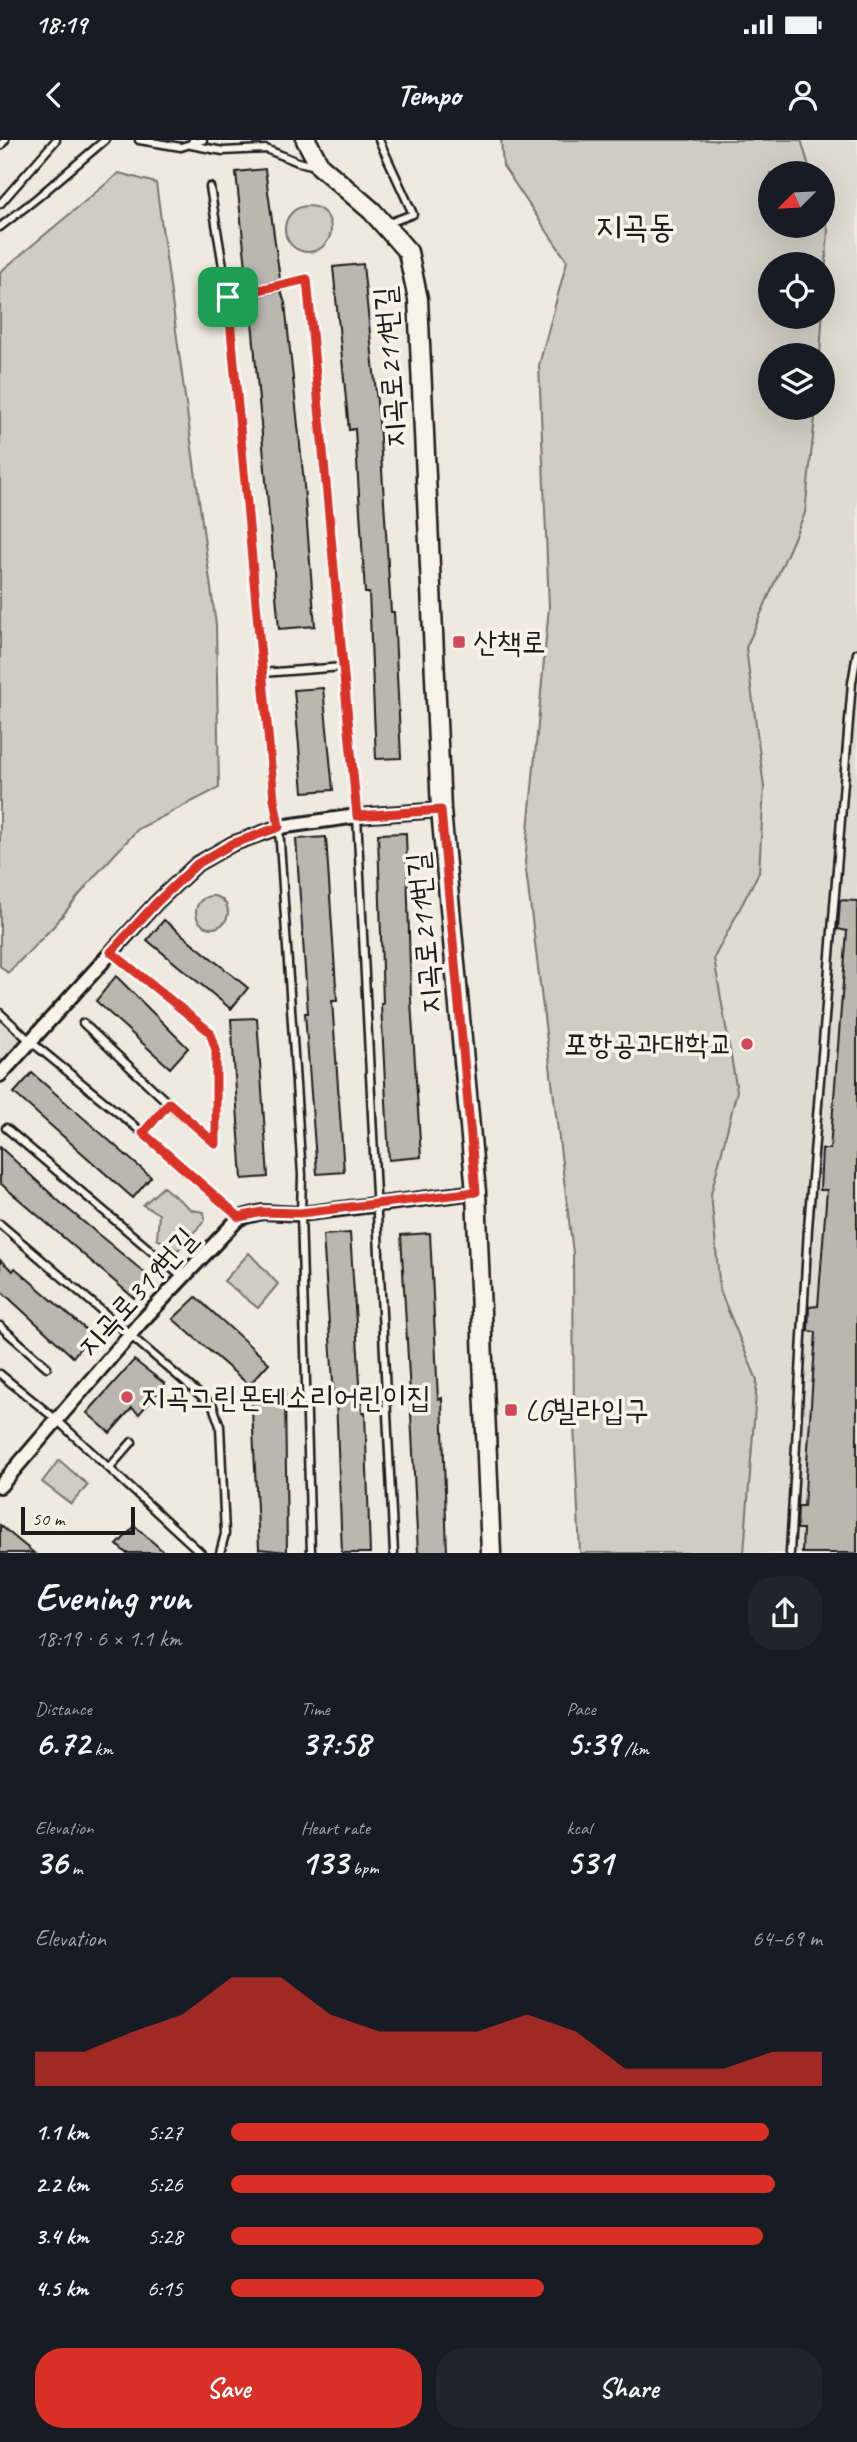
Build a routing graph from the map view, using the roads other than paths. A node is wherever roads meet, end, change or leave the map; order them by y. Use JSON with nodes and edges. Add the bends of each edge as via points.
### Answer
{"nodes":[{"id":1,"x":5,"y":140,"type":"edge"},
{"id":2,"x":56,"y":140,"type":"edge"},
{"id":3,"x":105,"y":140,"type":"edge"},
{"id":4,"x":139,"y":140,"type":"edge"},
{"id":5,"x":203,"y":140,"type":"edge"},
{"id":6,"x":306,"y":140,"type":"edge"},
{"id":7,"x":379,"y":140,"type":"edge"},
{"id":8,"x":192,"y":142,"type":"edge"},
{"id":9,"x":0,"y":146,"type":"edge"},
{"id":10,"x":320,"y":166,"type":"junction"},
{"id":11,"x":210,"y":187,"type":"dead end"},
{"id":12,"x":0,"y":204,"type":"edge"},
{"id":13,"x":384,"y":224,"type":"junction"},
{"id":14,"x":0,"y":227,"type":"edge"},
{"id":15,"x":228,"y":297,"type":"junction"},
{"id":16,"x":857,"y":653,"type":"edge"},
{"id":17,"x":343,"y":667,"type":"junction"},
{"id":18,"x":262,"y":673,"type":"junction"},
{"id":19,"x":441,"y":810,"type":"junction"},
{"id":20,"x":357,"y":816,"type":"junction"},
{"id":21,"x":279,"y":827,"type":"junction"},
{"id":22,"x":111,"y":952,"type":"junction"},
{"id":23,"x":0,"y":1013,"type":"edge"},
{"id":24,"x":83,"y":1023,"type":"dead end"},
{"id":25,"x":30,"y":1041,"type":"junction"},
{"id":26,"x":0,"y":1076,"type":"edge"},
{"id":27,"x":169,"y":1103,"type":"junction"},
{"id":28,"x":6,"y":1128,"type":"dead end"},
{"id":29,"x":143,"y":1133,"type":"junction"},
{"id":30,"x":476,"y":1192,"type":"junction"},
{"id":31,"x":375,"y":1205,"type":"junction"},
{"id":32,"x":300,"y":1213,"type":"junction"},
{"id":33,"x":239,"y":1217,"type":"junction"},
{"id":34,"x":0,"y":1224,"type":"edge"},
{"id":35,"x":183,"y":1278,"type":"junction"},
{"id":36,"x":0,"y":1326,"type":"edge"},
{"id":37,"x":130,"y":1336,"type":"junction"},
{"id":38,"x":47,"y":1367,"type":"dead end"},
{"id":39,"x":0,"y":1374,"type":"edge"},
{"id":40,"x":58,"y":1421,"type":"junction"},
{"id":41,"x":132,"y":1442,"type":"dead end"},
{"id":42,"x":109,"y":1468,"type":"junction"},
{"id":43,"x":1,"y":1482,"type":"edge"},
{"id":44,"x":201,"y":1553,"type":"edge"},
{"id":45,"x":220,"y":1553,"type":"edge"},
{"id":46,"x":311,"y":1553,"type":"edge"},
{"id":47,"x":394,"y":1553,"type":"edge"},
{"id":48,"x":491,"y":1553,"type":"edge"},
{"id":49,"x":790,"y":1553,"type":"edge"}],
"edges":[{"from":1,"to":9,"type":"lane"},
{"from":2,"to":12,"type":"lane"},
{"from":3,"to":14,"type":"lane"},
{"from":4,"to":8,"type":"lane","via":[[181,147]]},
{"from":5,"to":8,"type":"lane"},
{"from":6,"to":10,"type":"main road","name":"지곡로211번길"},
{"from":7,"to":13,"type":"lane","via":[[413,214]]},
{"from":8,"to":10,"type":"lane","via":[[223,151],[266,149]]},
{"from":10,"to":13,"type":"main road","name":"지곡로211번길"},
{"from":11,"to":15,"type":"lane"},
{"from":13,"to":19,"type":"main road","name":"지곡로211번길","via":[[408,252],[418,299]]},
{"from":15,"to":17,"type":"lane","via":[[307,279]]},
{"from":15,"to":18,"type":"lane"},
{"from":16,"to":49,"type":"lane","via":[[808,1228]]},
{"from":17,"to":18,"type":"lane"},
{"from":17,"to":20,"type":"lane"},
{"from":18,"to":21,"type":"lane"},
{"from":19,"to":20,"type":"street"},
{"from":19,"to":30,"type":"main road","name":"지곡로211번길"},
{"from":20,"to":21,"type":"street"},
{"from":20,"to":31,"type":"lane"},
{"from":21,"to":22,"type":"street","via":[[232,844],[197,864]]},
{"from":21,"to":32,"type":"lane","via":[[302,1175]]},
{"from":22,"to":25,"type":"street"},
{"from":22,"to":27,"type":"lane","via":[[210,1032],[216,1050],[216,1144]]},
{"from":23,"to":25,"type":"lane"},
{"from":24,"to":27,"type":"lane"},
{"from":25,"to":26,"type":"street"},
{"from":25,"to":29,"type":"lane"},
{"from":27,"to":29,"type":"lane"},
{"from":28,"to":35,"type":"lane"},
{"from":29,"to":33,"type":"lane"},
{"from":30,"to":31,"type":"street","name":"지곡로319번길"},
{"from":30,"to":48,"type":"main road","name":"지곡로211번길"},
{"from":31,"to":32,"type":"street","name":"지곡로319번길"},
{"from":31,"to":47,"type":"lane"},
{"from":32,"to":33,"type":"street","name":"지곡로319번길"},
{"from":32,"to":46,"type":"lane"},
{"from":33,"to":35,"type":"street","name":"지곡로319번길"},
{"from":34,"to":37,"type":"lane"},
{"from":35,"to":37,"type":"street","name":"지곡로319번길"},
{"from":36,"to":38,"type":"lane"},
{"from":37,"to":40,"type":"street","name":"지곡로319번길"},
{"from":37,"to":45,"type":"lane","via":[[213,1405],[220,1426],[225,1522]]},
{"from":39,"to":40,"type":"lane"},
{"from":40,"to":42,"type":"lane"},
{"from":40,"to":43,"type":"street","name":"지곡로319번길"},
{"from":41,"to":42,"type":"lane"},
{"from":42,"to":44,"type":"lane"}]}
